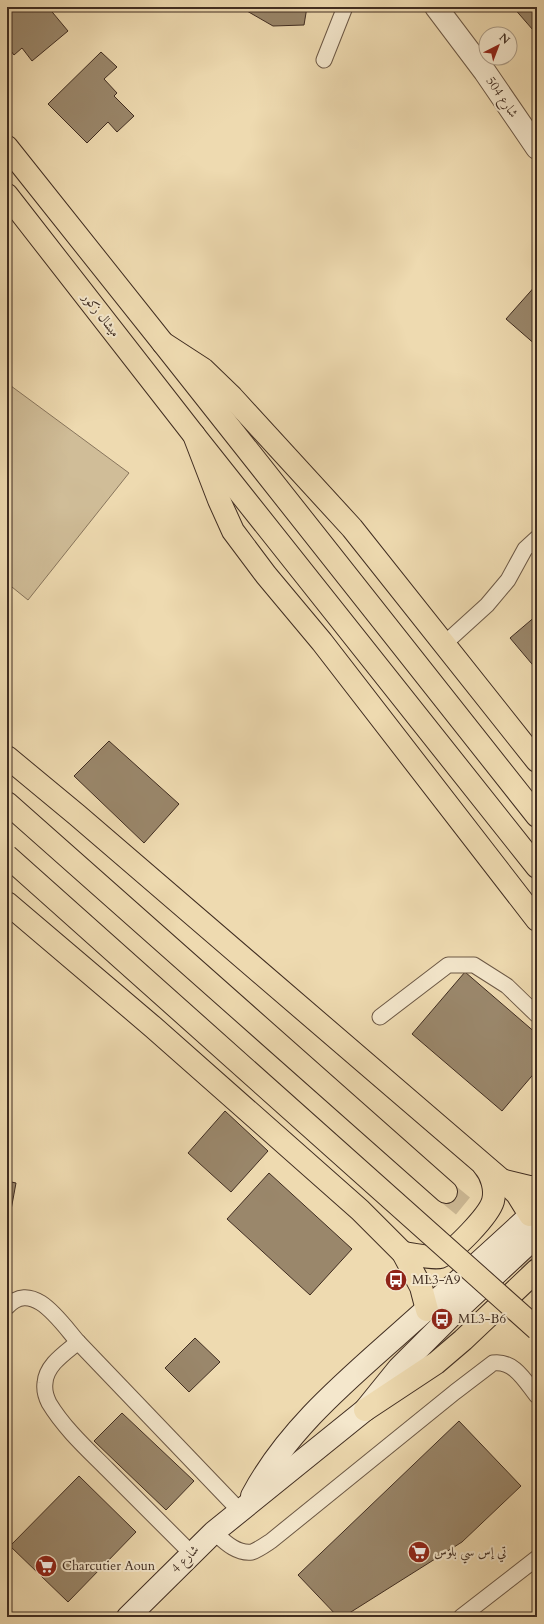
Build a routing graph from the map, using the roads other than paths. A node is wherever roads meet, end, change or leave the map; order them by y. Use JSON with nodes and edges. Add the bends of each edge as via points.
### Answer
{"nodes":[{"id":1,"x":345,"y":7,"type":"edge"},
{"id":2,"x":436,"y":7,"type":"edge"},
{"id":3,"x":324,"y":60,"type":"dead end"},
{"id":4,"x":7,"y":147,"type":"edge"},
{"id":5,"x":537,"y":148,"type":"edge"},
{"id":6,"x":7,"y":195,"type":"edge"},
{"id":7,"x":164,"y":343,"type":"junction"},
{"id":8,"x":194,"y":435,"type":"junction"},
{"id":9,"x":537,"y":538,"type":"edge"},
{"id":10,"x":443,"y":645,"type":"junction"},
{"id":11,"x":7,"y":757,"type":"edge"},
{"id":12,"x":537,"y":761,"type":"edge"},
{"id":13,"x":7,"y":803,"type":"edge"},
{"id":14,"x":537,"y":816,"type":"edge"},
{"id":15,"x":7,"y":856,"type":"edge"},
{"id":16,"x":537,"y":867,"type":"edge"},
{"id":17,"x":7,"y":903,"type":"edge"},
{"id":18,"x":537,"y":920,"type":"edge"},
{"id":19,"x":537,"y":1015,"type":"edge"},
{"id":20,"x":380,"y":1018,"type":"dead end"},
{"id":21,"x":482,"y":1164,"type":"junction"},
{"id":22,"x":500,"y":1179,"type":"junction"},
{"id":23,"x":537,"y":1187,"type":"edge"},
{"id":24,"x":446,"y":1192,"type":"tunnel mouth"},
{"id":25,"x":533,"y":1212,"type":"edge"},
{"id":26,"x":403,"y":1253,"type":"junction"},
{"id":27,"x":537,"y":1270,"type":"edge"},
{"id":28,"x":7,"y":1307,"type":"edge"},
{"id":29,"x":427,"y":1310,"type":"junction"},
{"id":30,"x":537,"y":1329,"type":"edge"},
{"id":31,"x":78,"y":1342,"type":"junction"},
{"id":32,"x":537,"y":1396,"type":"edge"},
{"id":33,"x":365,"y":1410,"type":"junction"},
{"id":34,"x":243,"y":1508,"type":"junction"},
{"id":35,"x":214,"y":1532,"type":"junction"},
{"id":36,"x":191,"y":1553,"type":"junction"},
{"id":37,"x":537,"y":1558,"type":"edge"},
{"id":38,"x":128,"y":1617,"type":"edge"},
{"id":39,"x":461,"y":1617,"type":"edge"}],
"edges":[{"from":1,"to":3,"type":"lane"},
{"from":2,"to":5,"type":"main road","name":"شارع 504"},
{"from":4,"to":7,"type":"main road"},
{"from":6,"to":8,"type":"main road","name":"ميشال زكور"},
{"from":7,"to":10,"type":"main road","via":[[203,369],[253,418],[352,528]]},
{"from":7,"to":14,"type":"main road"},
{"from":8,"to":16,"type":"main road","name":"ميشال زكور"},
{"from":8,"to":18,"type":"main road","via":[[233,531]]},
{"from":9,"to":10,"type":"lane","via":[[525,549],[508,580],[487,605]]},
{"from":10,"to":12,"type":"main road"},
{"from":11,"to":21,"type":"main road","via":[[78,815]]},
{"from":13,"to":24,"type":"main road"},
{"from":15,"to":30,"type":"main road","bridge":true},
{"from":17,"to":26,"type":"main road","via":[[243,1106],[360,1210]]},
{"from":19,"to":20,"type":"lane","via":[[507,986],[474,965],[448,965]]},
{"from":21,"to":22,"type":"main road"},
{"from":21,"to":26,"type":"main road","via":[[491,1178],[494,1194],[490,1206],[476,1226],[452,1250],[438,1258]]},
{"from":22,"to":23,"type":"main road"},
{"from":22,"to":25,"type":"main road"},
{"from":25,"to":29,"type":"main road"},
{"from":25,"to":33,"type":"main road","name":"شارع 4","via":[[534,1230],[530,1242],[399,1368]]},
{"from":26,"to":29,"type":"main road","via":[[421,1287]]},
{"from":27,"to":33,"type":"main road","via":[[436,1362]]},
{"from":28,"to":31,"type":"lane","via":[[21,1298],[31,1298],[44,1305]]},
{"from":29,"to":34,"type":"main road","via":[[336,1391],[298,1430],[266,1470]]},
{"from":31,"to":34,"type":"lane"},
{"from":31,"to":36,"type":"lane","via":[[49,1368],[45,1389],[49,1403],[84,1446]]},
{"from":32,"to":35,"type":"lane","via":[[508,1364],[493,1363],[271,1542],[253,1552],[245,1552],[232,1548]]},
{"from":33,"to":34,"type":"main road","name":"شارع 4"},
{"from":34,"to":35,"type":"main road","name":"شارع 4"},
{"from":35,"to":36,"type":"main road","name":"شارع 4"},
{"from":36,"to":38,"type":"main road","name":"شارع 4"},
{"from":37,"to":39,"type":"lane"}]}
